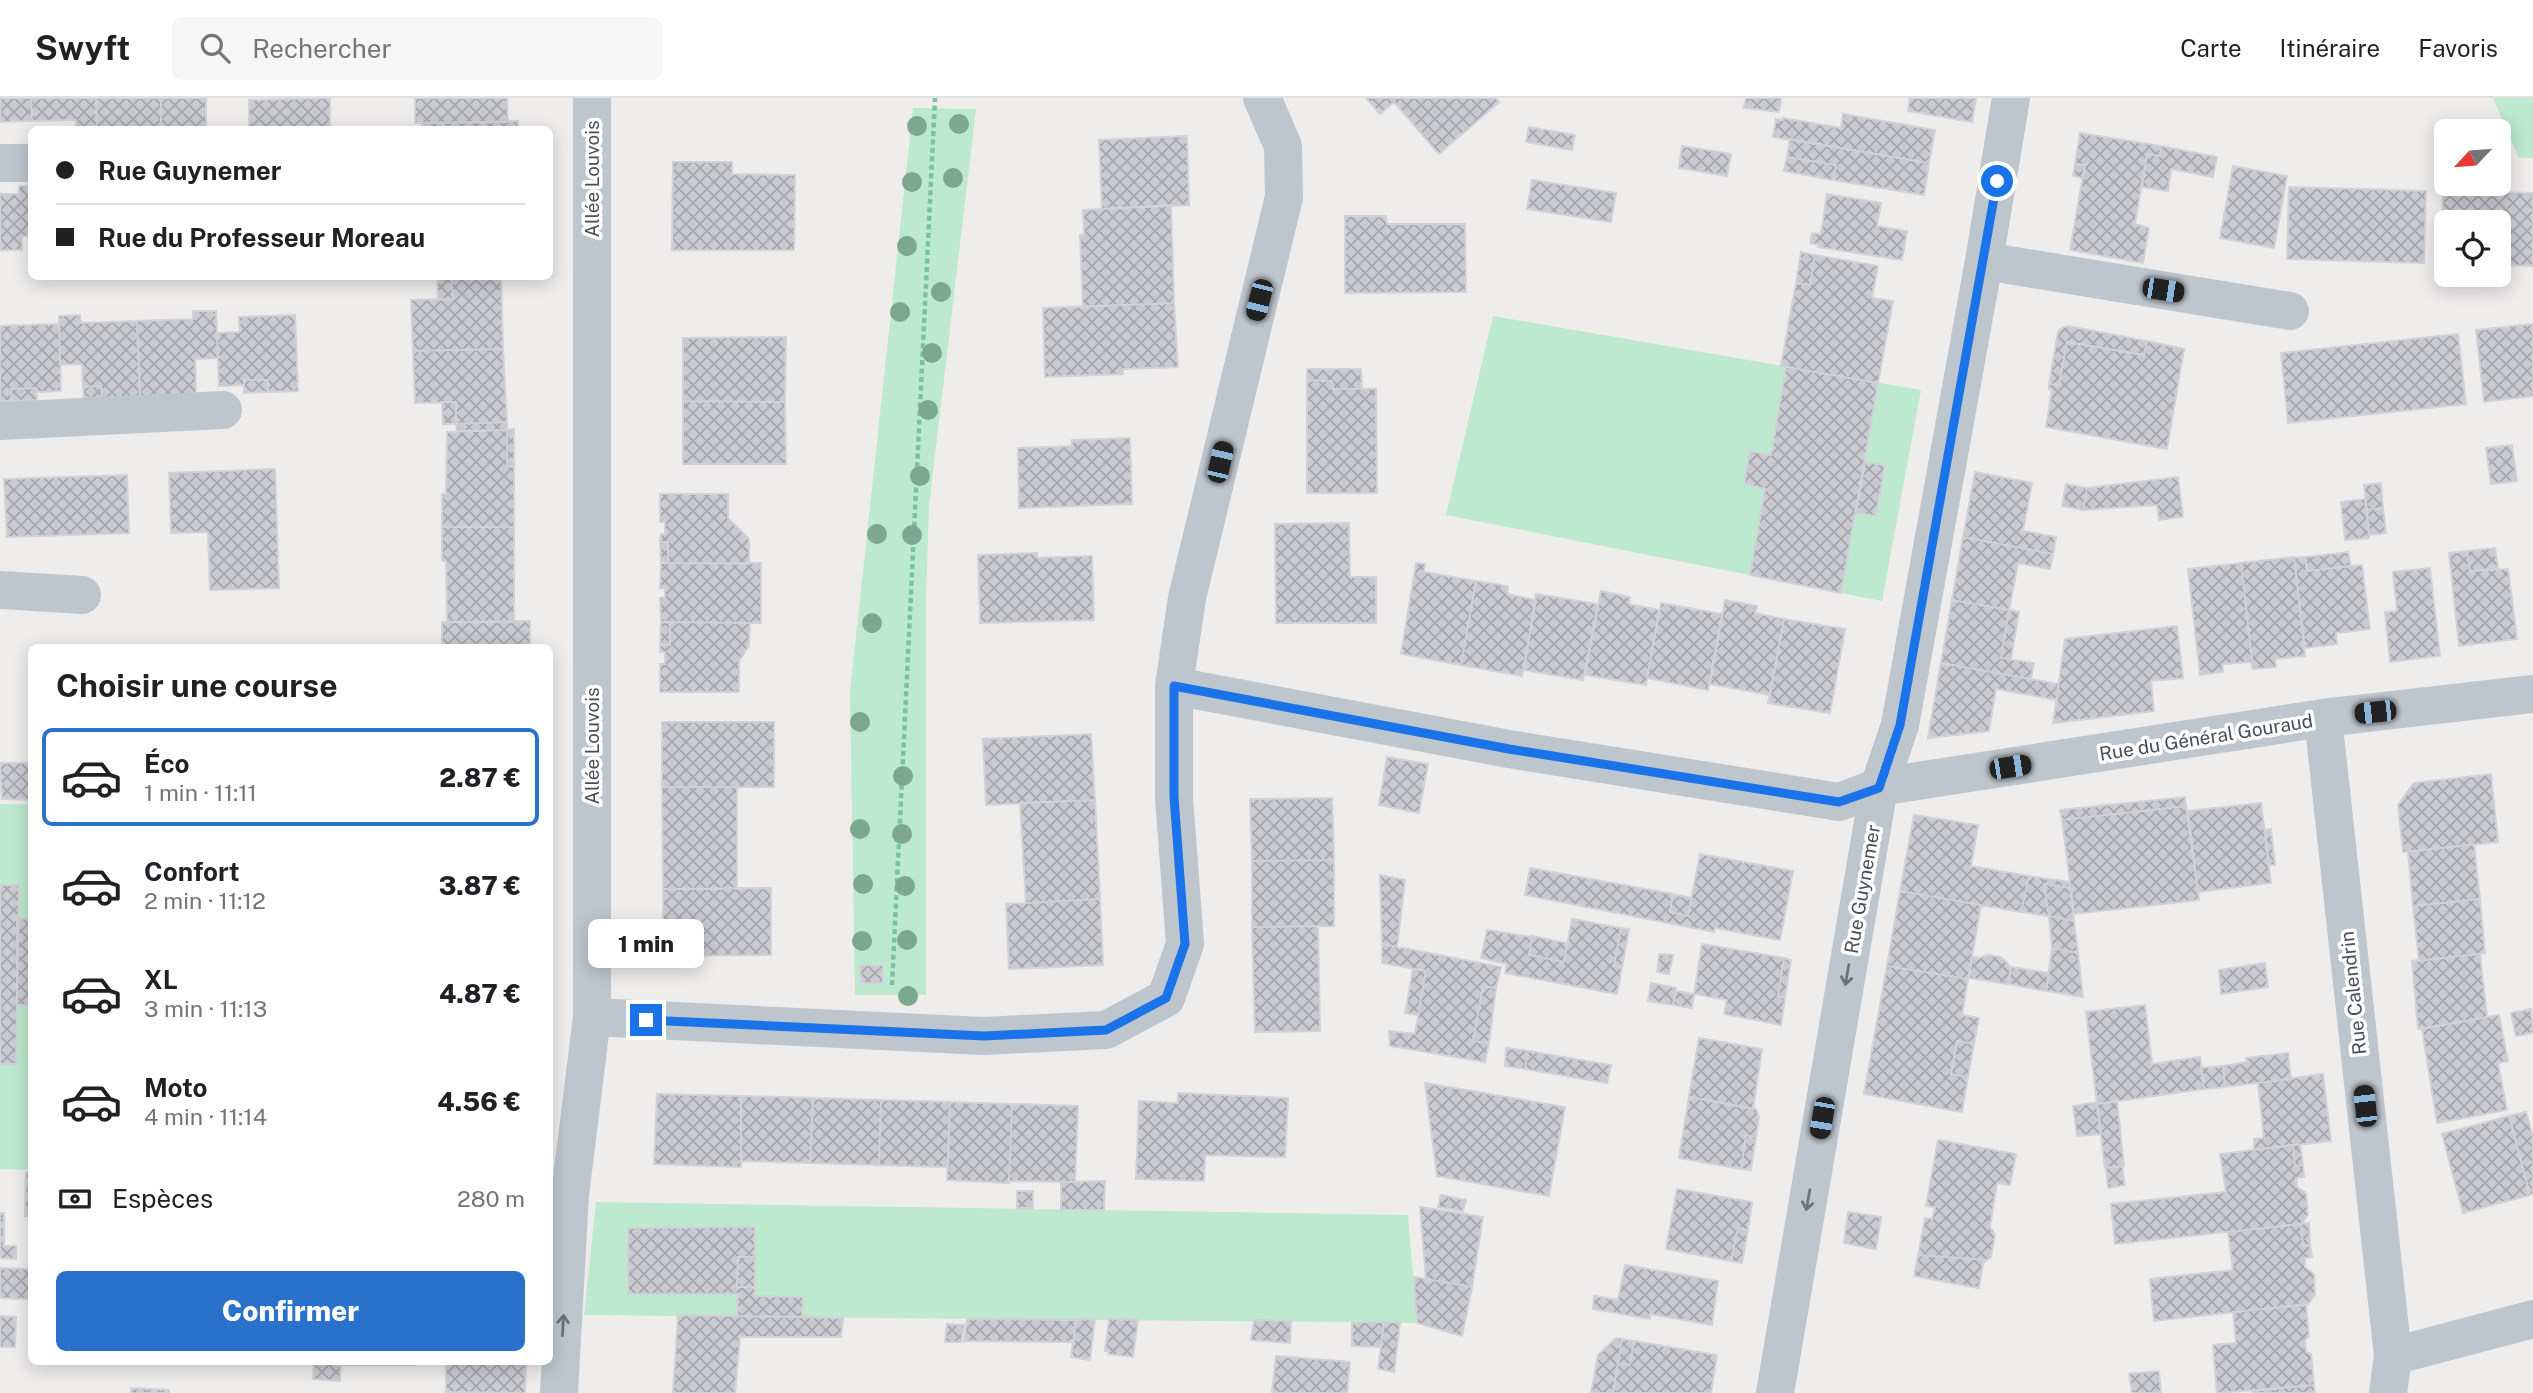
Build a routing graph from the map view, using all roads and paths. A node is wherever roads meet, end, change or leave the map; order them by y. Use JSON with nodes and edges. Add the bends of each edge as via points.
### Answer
{"nodes":[{"id":1,"x":592,"y":98,"type":"edge"},
{"id":2,"x":935,"y":98,"type":"edge"},
{"id":3,"x":1262,"y":98,"type":"edge"},
{"id":4,"x":2011,"y":98,"type":"edge"},
{"id":5,"x":0,"y":163,"type":"edge"},
{"id":6,"x":28,"y":163,"type":"edge"},
{"id":7,"x":1984,"y":261,"type":"junction"},
{"id":8,"x":2290,"y":311,"type":"dead end"},
{"id":9,"x":223,"y":410,"type":"dead end"},
{"id":10,"x":0,"y":422,"type":"edge"},
{"id":11,"x":0,"y":590,"type":"edge"},
{"id":12,"x":82,"y":595,"type":"dead end"},
{"id":13,"x":1174,"y":686,"type":"junction"},
{"id":14,"x":2533,"y":694,"type":"edge"},
{"id":15,"x":2323,"y":718,"type":"junction"},
{"id":16,"x":1879,"y":788,"type":"junction"},
{"id":17,"x":592,"y":1017,"type":"junction"},
{"id":18,"x":890,"y":1031,"type":"junction"},
{"id":19,"x":2533,"y":1319,"type":"edge"},
{"id":20,"x":2393,"y":1356,"type":"junction"},
{"id":21,"x":559,"y":1393,"type":"edge"},
{"id":22,"x":1775,"y":1393,"type":"edge"},
{"id":23,"x":2388,"y":1393,"type":"edge"}],
"edges":[{"from":1,"to":17,"type":"street","name":"Allée Louvois"},
{"from":2,"to":18,"type":"path"},
{"from":3,"to":13,"type":"street","via":[[1283,146],[1284,197],[1187,598]]},
{"from":4,"to":7,"type":"street","name":"Rue Guynemer"},
{"from":5,"to":6,"type":"street"},
{"from":7,"to":8,"type":"street"},
{"from":7,"to":16,"type":"street","name":"Rue Guynemer","via":[[1900,725]]},
{"from":9,"to":10,"type":"street"},
{"from":11,"to":12,"type":"street"},
{"from":13,"to":16,"type":"street","name":"Rue du Général Gouraud","via":[[1509,749],[1839,802]]},
{"from":13,"to":18,"type":"street","via":[[1174,797],[1185,944],[1166,998],[1106,1030],[984,1036]]},
{"from":14,"to":15,"type":"street","name":"Rue du Général Gouraud"},
{"from":15,"to":16,"type":"street","name":"Rue du Général Gouraud"},
{"from":15,"to":20,"type":"street","name":"Rue Calendrin"},
{"from":16,"to":22,"type":"street","name":"Rue Guynemer","one_way":true},
{"from":17,"to":18,"type":"street"},
{"from":21,"to":17,"type":"street","name":"Allée Louvois","one_way":true,"via":[[570,1195]]},
{"from":19,"to":20,"type":"street"},
{"from":20,"to":23,"type":"street","name":"Rue Calendrin"}]}
